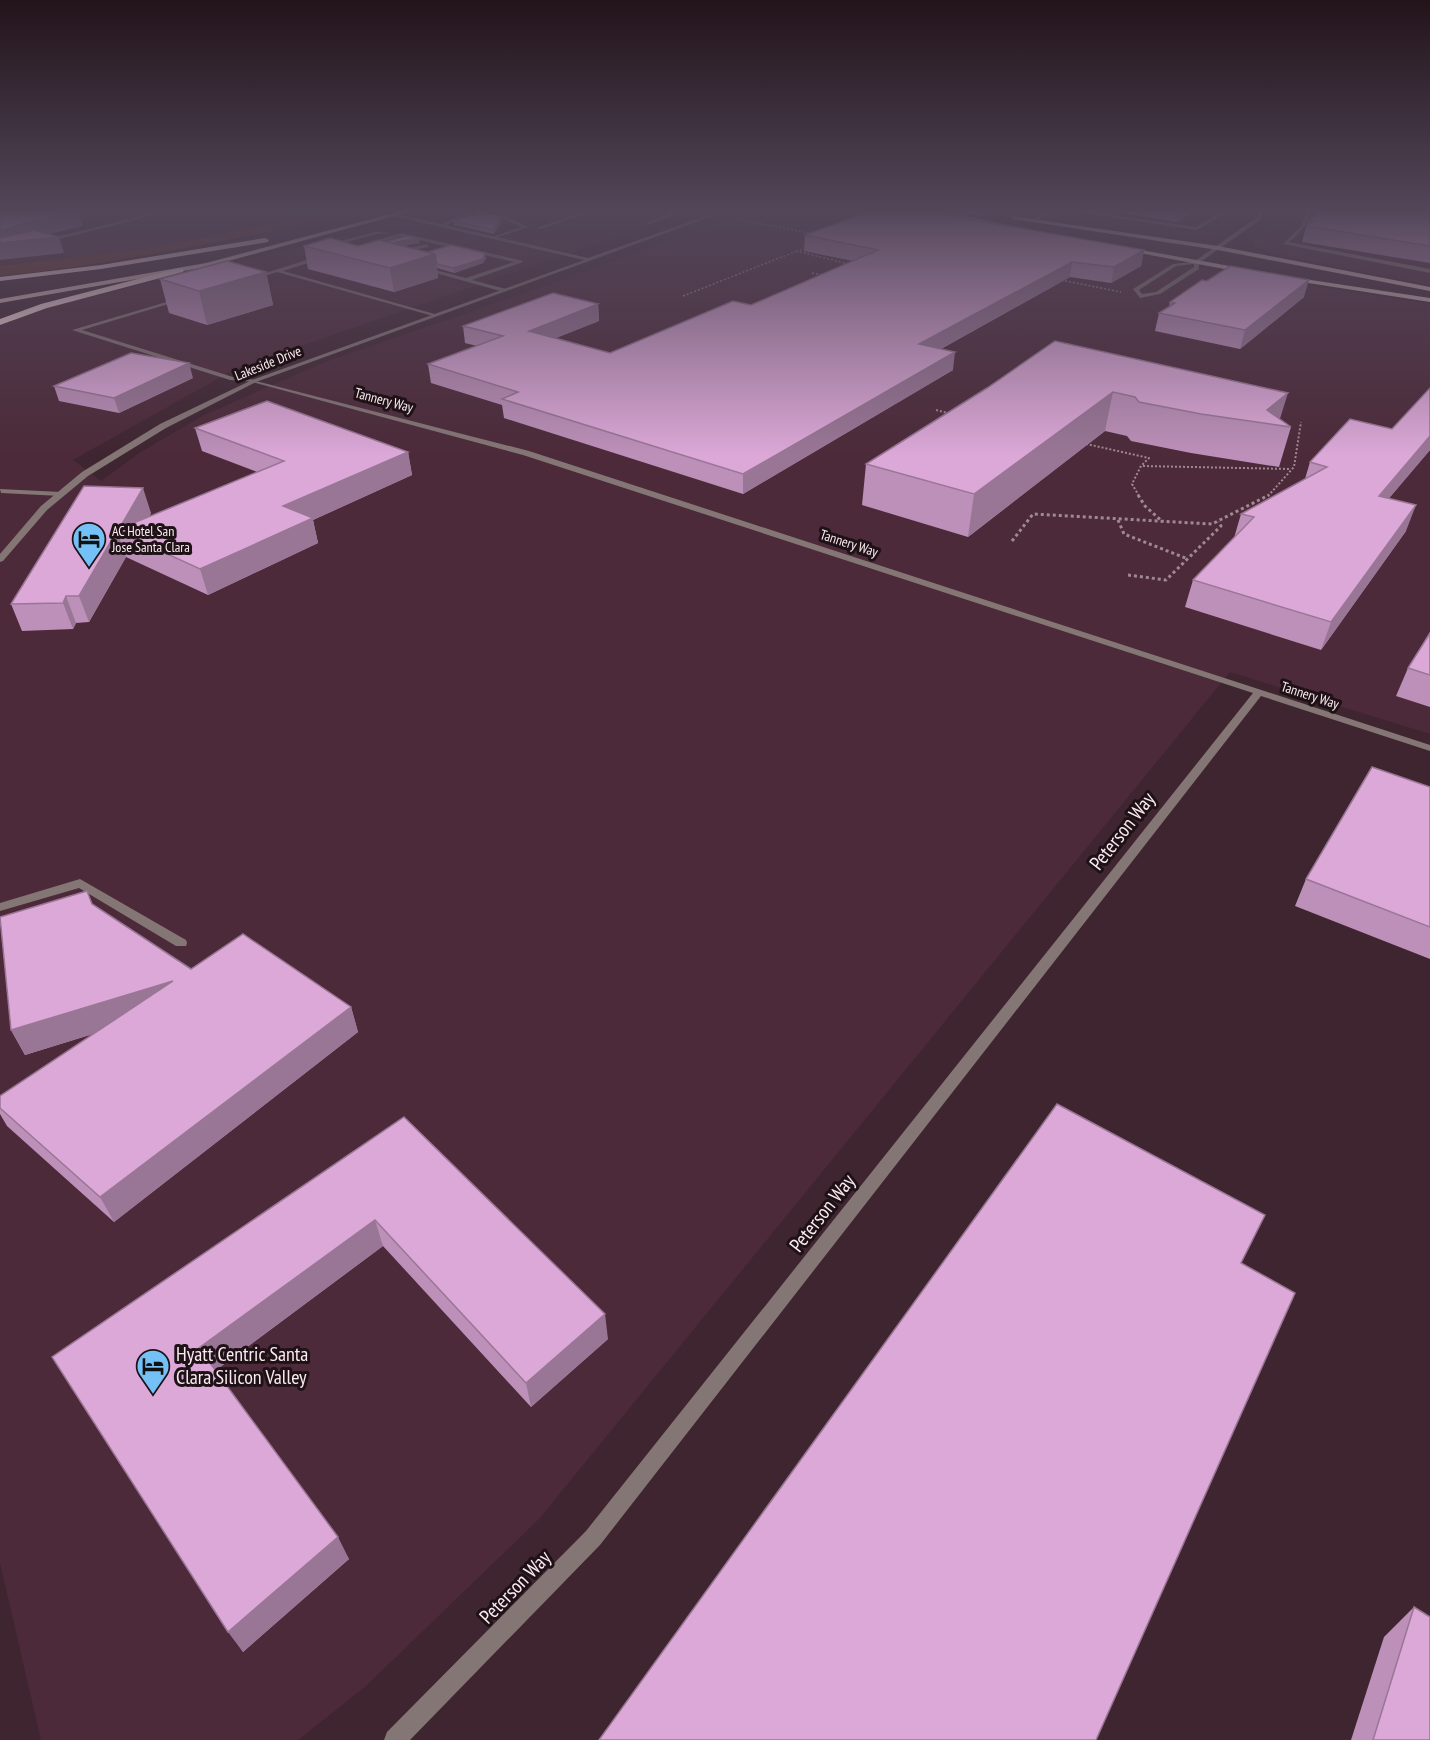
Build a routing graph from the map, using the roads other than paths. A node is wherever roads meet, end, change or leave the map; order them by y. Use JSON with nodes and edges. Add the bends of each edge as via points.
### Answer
{"nodes":[{"id":1,"x":45,"y":293,"type":"edge"},
{"id":2,"x":93,"y":293,"type":"edge"},
{"id":3,"x":355,"y":293,"type":"edge"},
{"id":4,"x":495,"y":293,"type":"edge"},
{"id":5,"x":1138,"y":293,"type":"edge"},
{"id":6,"x":1157,"y":293,"type":"edge"},
{"id":7,"x":1385,"y":293,"type":"edge"},
{"id":8,"x":189,"y":297,"type":"edge"},
{"id":9,"x":1430,"y":300,"type":"edge"},
{"id":10,"x":0,"y":301,"type":"edge"},
{"id":11,"x":435,"y":315,"type":"junction"},
{"id":12,"x":0,"y":322,"type":"edge"},
{"id":13,"x":254,"y":381,"type":"junction"},
{"id":14,"x":1,"y":491,"type":"edge"},
{"id":15,"x":61,"y":494,"type":"junction"},
{"id":16,"x":0,"y":559,"type":"edge"},
{"id":17,"x":1259,"y":693,"type":"junction"},
{"id":18,"x":1430,"y":748,"type":"edge"},
{"id":19,"x":0,"y":907,"type":"edge"},
{"id":20,"x":181,"y":943,"type":"dead end"},
{"id":21,"x":395,"y":1740,"type":"edge"}],
"edges":[{"from":1,"to":10,"type":"main road"},
{"from":2,"to":12,"type":"highway","via":[[44,305]]},
{"from":3,"to":11,"type":"street"},
{"from":4,"to":11,"type":"street","name":"Lakeside Drive"},
{"from":5,"to":6,"type":"street"},
{"from":7,"to":9,"type":"main road"},
{"from":8,"to":13,"type":"street","name":"Tannery Way","via":[[75,330],[232,379]]},
{"from":11,"to":13,"type":"street","name":"Lakeside Drive"},
{"from":13,"to":15,"type":"street","name":"Lakeside Drive","via":[[163,426],[85,474]]},
{"from":13,"to":17,"type":"street","name":"Tannery Way","via":[[526,453]]},
{"from":14,"to":15,"type":"street"},
{"from":15,"to":16,"type":"street","name":"Lakeside Drive"},
{"from":17,"to":18,"type":"street","name":"Tannery Way"},
{"from":17,"to":21,"type":"street","name":"Peterson Way","via":[[592,1538]]},
{"from":19,"to":20,"type":"street","via":[[80,883]]}]}
